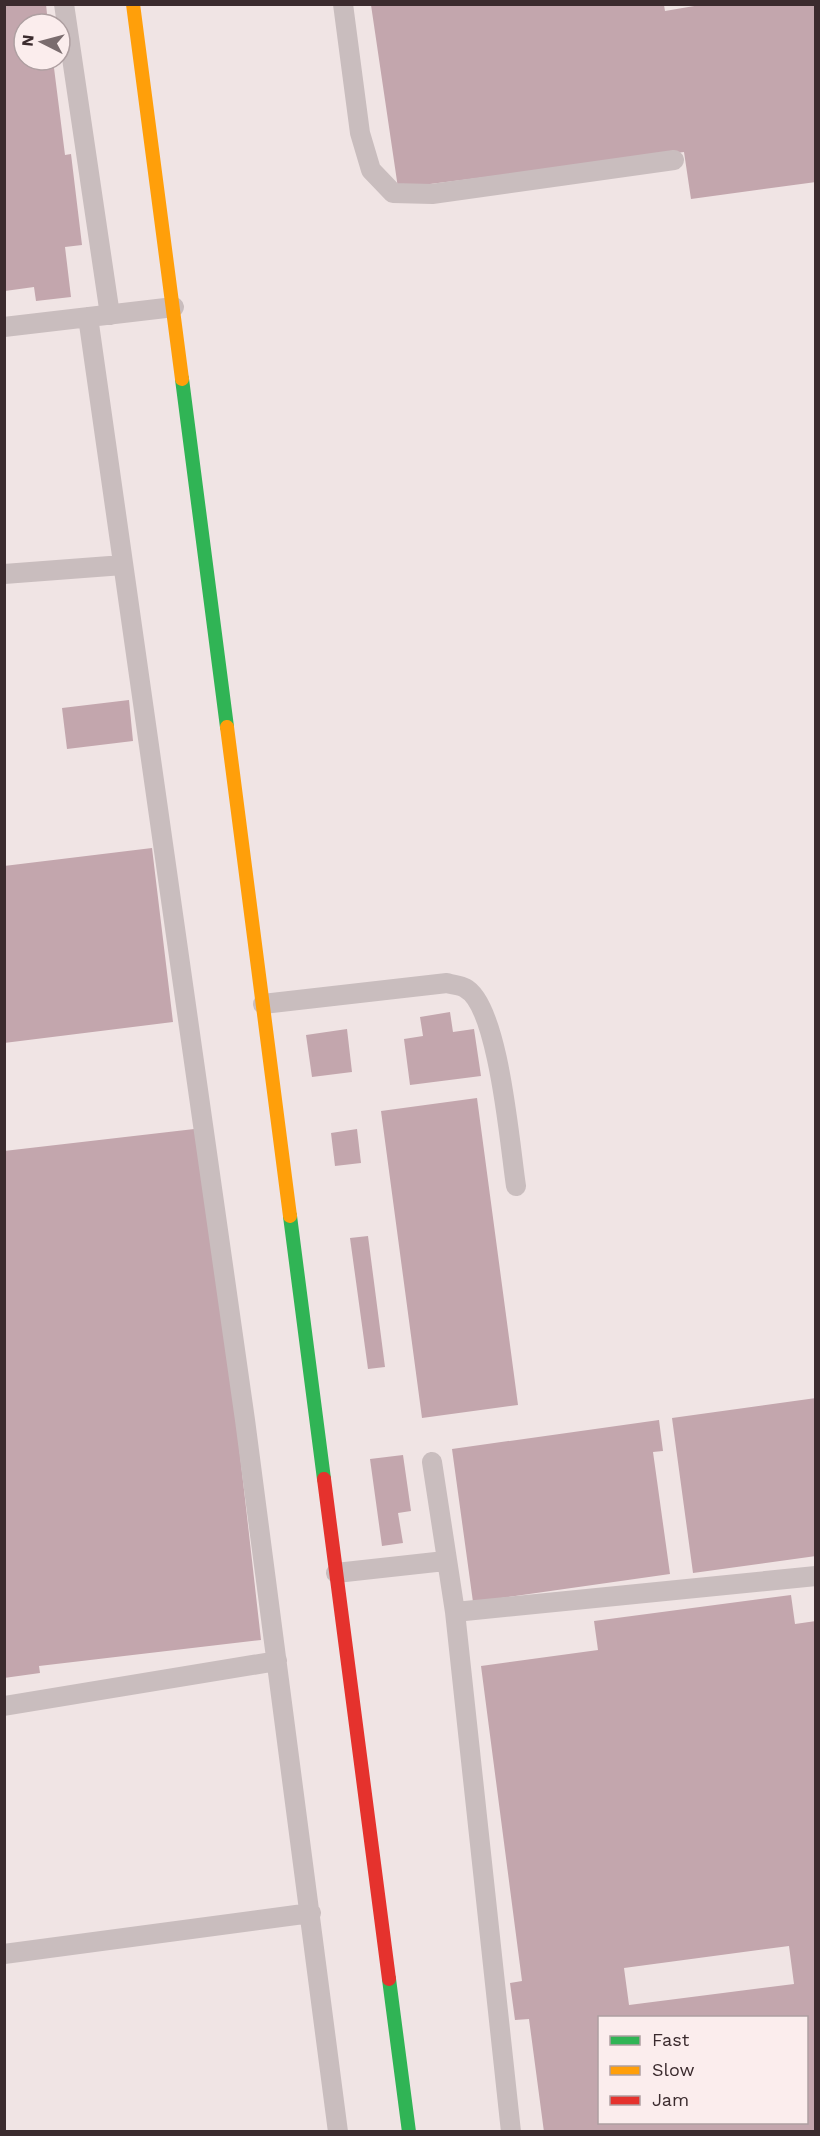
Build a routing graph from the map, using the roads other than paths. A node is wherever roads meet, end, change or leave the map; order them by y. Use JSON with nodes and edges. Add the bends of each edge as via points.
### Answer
{"nodes":[{"id":1,"x":64,"y":4,"type":"edge"},
{"id":2,"x":133,"y":4,"type":"edge"},
{"id":3,"x":343,"y":4,"type":"edge"},
{"id":4,"x":674,"y":160,"type":"dead end"},
{"id":5,"x":174,"y":307,"type":"junction"},
{"id":6,"x":110,"y":315,"type":"junction"},
{"id":7,"x":87,"y":317,"type":"junction"},
{"id":8,"x":4,"y":327,"type":"edge"},
{"id":9,"x":123,"y":565,"type":"junction"},
{"id":10,"x":4,"y":574,"type":"edge"},
{"id":11,"x":263,"y":1004,"type":"junction"},
{"id":12,"x":516,"y":1186,"type":"dead end"},
{"id":13,"x":432,"y":1462,"type":"dead end"},
{"id":14,"x":446,"y":1561,"type":"junction"},
{"id":15,"x":336,"y":1573,"type":"junction"},
{"id":16,"x":816,"y":1576,"type":"edge"},
{"id":17,"x":455,"y":1612,"type":"junction"},
{"id":18,"x":277,"y":1661,"type":"junction"},
{"id":19,"x":4,"y":1706,"type":"edge"},
{"id":20,"x":311,"y":1913,"type":"junction"},
{"id":21,"x":4,"y":1954,"type":"edge"},
{"id":22,"x":339,"y":2132,"type":"edge"},
{"id":23,"x":409,"y":2132,"type":"edge"},
{"id":24,"x":511,"y":2132,"type":"edge"}],
"edges":[{"from":1,"to":6,"type":"lane"},
{"from":2,"to":5,"type":"street"},
{"from":3,"to":4,"type":"lane","via":[[360,133],[371,171],[393,193],[432,194]]},
{"from":5,"to":6,"type":"lane"},
{"from":5,"to":11,"type":"street"},
{"from":6,"to":7,"type":"lane"},
{"from":7,"to":8,"type":"lane"},
{"from":7,"to":9,"type":"lane"},
{"from":9,"to":10,"type":"lane"},
{"from":9,"to":18,"type":"lane"},
{"from":11,"to":12,"type":"lane","via":[[447,983],[466,988],[482,1008],[497,1055]]},
{"from":11,"to":15,"type":"street"},
{"from":13,"to":14,"type":"lane"},
{"from":14,"to":15,"type":"lane"},
{"from":14,"to":17,"type":"lane"},
{"from":15,"to":23,"type":"street"},
{"from":16,"to":17,"type":"lane"},
{"from":17,"to":24,"type":"lane"},
{"from":18,"to":19,"type":"lane"},
{"from":18,"to":20,"type":"lane"},
{"from":20,"to":21,"type":"lane"},
{"from":20,"to":22,"type":"lane"}]}
